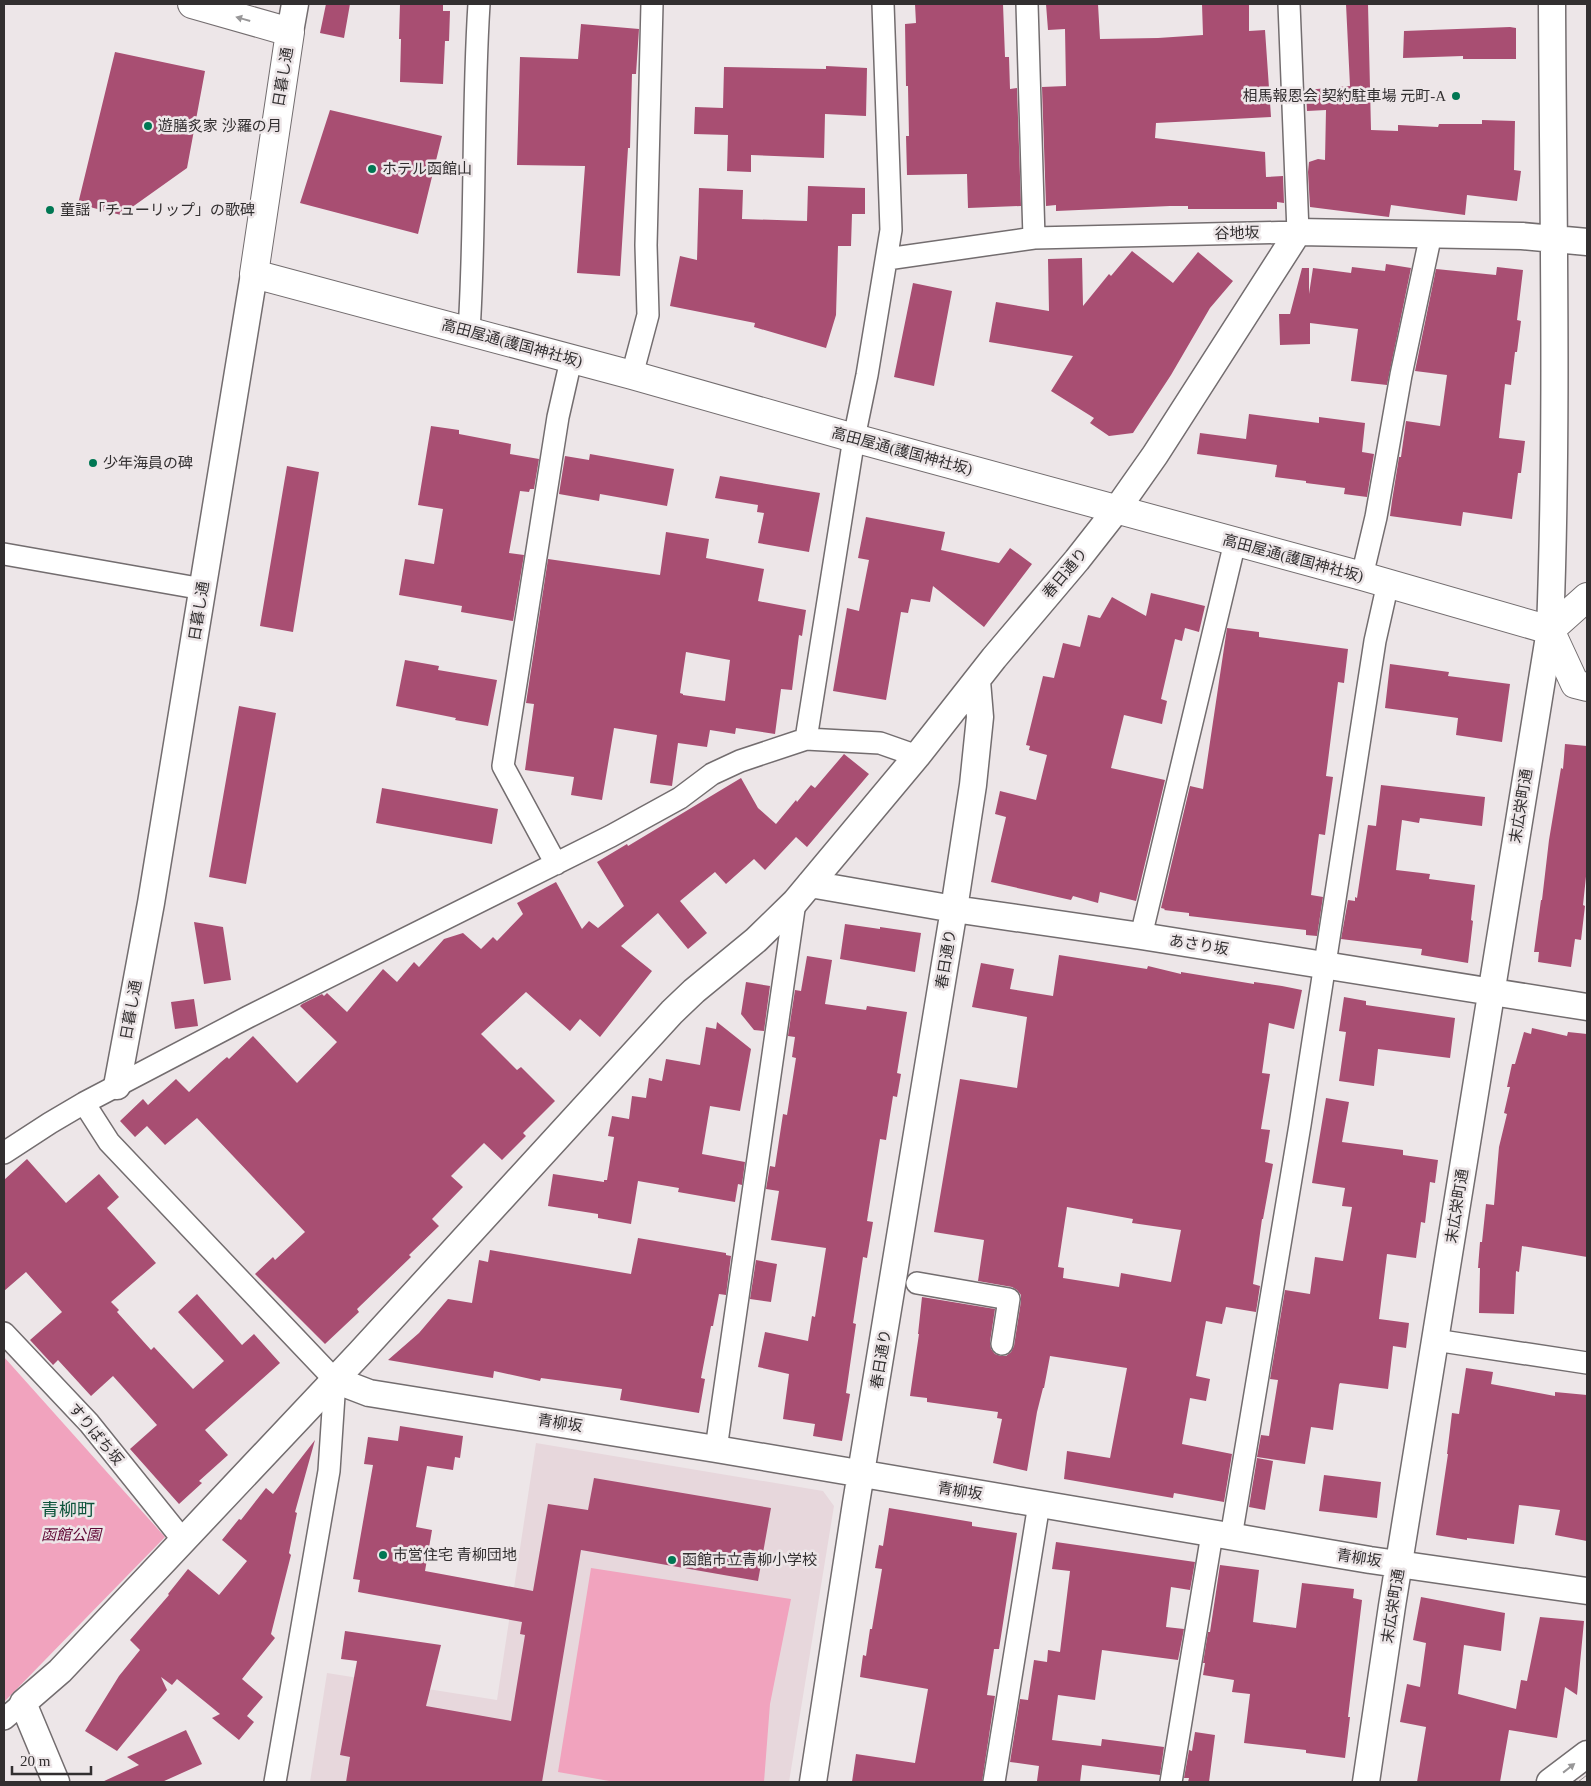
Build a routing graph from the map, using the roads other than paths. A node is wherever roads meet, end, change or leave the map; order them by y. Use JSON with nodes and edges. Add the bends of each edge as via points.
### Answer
{"nodes":[{"id":1,"x":192,"y":4,"type":"edge"},
{"id":2,"x":295,"y":4,"type":"edge"},
{"id":3,"x":479,"y":4,"type":"edge"},
{"id":4,"x":652,"y":4,"type":"edge"},
{"id":5,"x":883,"y":4,"type":"edge"},
{"id":6,"x":1027,"y":4,"type":"edge"},
{"id":7,"x":1289,"y":4,"type":"edge"},
{"id":8,"x":1552,"y":4,"type":"edge"},
{"id":9,"x":290,"y":32,"type":"junction"},
{"id":10,"x":1298,"y":232,"type":"junction"},
{"id":11,"x":1431,"y":234,"type":"junction"},
{"id":12,"x":1034,"y":238,"type":"junction"},
{"id":13,"x":1554,"y":238,"type":"junction"},
{"id":14,"x":1587,"y":242,"type":"edge"},
{"id":15,"x":887,"y":259,"type":"junction"},
{"id":16,"x":254,"y":274,"type":"junction"},
{"id":17,"x":469,"y":331,"type":"junction"},
{"id":18,"x":572,"y":360,"type":"junction"},
{"id":19,"x":632,"y":375,"type":"junction"},
{"id":20,"x":854,"y":438,"type":"junction"},
{"id":21,"x":1117,"y":509,"type":"junction"},
{"id":22,"x":1235,"y":542,"type":"junction"},
{"id":23,"x":4,"y":554,"type":"edge"},
{"id":24,"x":1375,"y":580,"type":"junction"},
{"id":25,"x":203,"y":589,"type":"junction"},
{"id":26,"x":1587,"y":597,"type":"edge"},
{"id":27,"x":1550,"y":630,"type":"junction"},
{"id":28,"x":977,"y":681,"type":"junction"},
{"id":29,"x":1587,"y":687,"type":"edge"},
{"id":30,"x":806,"y":738,"type":"junction"},
{"id":31,"x":917,"y":756,"type":"junction"},
{"id":32,"x":556,"y":864,"type":"junction"},
{"id":33,"x":803,"y":893,"type":"junction"},
{"id":34,"x":954,"y":909,"type":"junction"},
{"id":35,"x":1141,"y":936,"type":"junction"},
{"id":36,"x":1324,"y":965,"type":"junction"},
{"id":37,"x":1492,"y":991,"type":"junction"},
{"id":38,"x":1587,"y":1007,"type":"edge"},
{"id":39,"x":117,"y":1086,"type":"junction"},
{"id":40,"x":84,"y":1103,"type":"junction"},
{"id":41,"x":4,"y":1153,"type":"edge"},
{"id":42,"x":917,"y":1283,"type":"dead end"},
{"id":43,"x":4,"y":1333,"type":"edge"},
{"id":44,"x":1435,"y":1340,"type":"junction"},
{"id":45,"x":1002,"y":1344,"type":"dead end"},
{"id":46,"x":1587,"y":1364,"type":"edge"},
{"id":47,"x":335,"y":1380,"type":"junction"},
{"id":48,"x":716,"y":1448,"type":"junction"},
{"id":49,"x":862,"y":1473,"type":"junction"},
{"id":50,"x":1039,"y":1504,"type":"junction"},
{"id":51,"x":1222,"y":1535,"type":"junction"},
{"id":52,"x":184,"y":1540,"type":"junction"},
{"id":53,"x":1400,"y":1564,"type":"junction"},
{"id":54,"x":1587,"y":1591,"type":"edge"},
{"id":55,"x":13,"y":1711,"type":"edge"},
{"id":56,"x":1587,"y":1754,"type":"edge"},
{"id":57,"x":56,"y":1782,"type":"edge"},
{"id":58,"x":275,"y":1782,"type":"edge"},
{"id":59,"x":813,"y":1782,"type":"edge"},
{"id":60,"x":994,"y":1782,"type":"edge"},
{"id":61,"x":1171,"y":1782,"type":"edge"},
{"id":62,"x":1366,"y":1782,"type":"edge"},
{"id":63,"x":1550,"y":1782,"type":"edge"}],
"edges":[{"from":9,"to":1,"type":"main road","one_way":true},
{"from":2,"to":9,"type":"street","name":"日暮し通"},
{"from":3,"to":17,"type":"street"},
{"from":4,"to":19,"type":"street","via":[[646,245],[648,315]]},
{"from":5,"to":15,"type":"street","via":[[891,230]]},
{"from":6,"to":12,"type":"street"},
{"from":7,"to":10,"type":"street"},
{"from":8,"to":13,"type":"street","name":"末広栄町通"},
{"from":9,"to":16,"type":"main road","name":"日暮し通"},
{"from":10,"to":11,"type":"street","name":"谷地坂"},
{"from":10,"to":12,"type":"street","name":"谷地坂"},
{"from":10,"to":21,"type":"street","name":"春日通り"},
{"from":11,"to":13,"type":"street","name":"谷地坂"},
{"from":11,"to":24,"type":"street","via":[[1401,374],[1376,517]]},
{"from":12,"to":15,"type":"street","name":"谷地坂"},
{"from":13,"to":14,"type":"street","name":"谷地坂"},
{"from":13,"to":27,"type":"street","name":"末広栄町通","via":[[1554,527]]},
{"from":15,"to":20,"type":"street"},
{"from":16,"to":17,"type":"main road","name":"高田屋通(護国神社坂)"},
{"from":16,"to":25,"type":"street","name":"日暮し通"},
{"from":17,"to":18,"type":"main road","name":"高田屋通(護国神社坂)"},
{"from":18,"to":19,"type":"main road","name":"高田屋通(護国神社坂)"},
{"from":18,"to":32,"type":"street","via":[[558,417],[503,766]]},
{"from":19,"to":20,"type":"main road","name":"高田屋通(護国神社坂)"},
{"from":20,"to":21,"type":"main road","name":"高田屋通(護国神社坂)"},
{"from":20,"to":30,"type":"street"},
{"from":21,"to":22,"type":"main road","name":"高田屋通(護国神社坂)"},
{"from":21,"to":28,"type":"street","name":"春日通り"},
{"from":22,"to":24,"type":"main road","name":"高田屋通(護国神社坂)"},
{"from":22,"to":35,"type":"street"},
{"from":23,"to":25,"type":"street"},
{"from":24,"to":27,"type":"main road","name":"高田屋通(護国神社坂)"},
{"from":24,"to":36,"type":"street","via":[[1375,641]]},
{"from":25,"to":39,"type":"street","name":"日暮し通"},
{"from":26,"to":27,"type":"main road"},
{"from":27,"to":29,"type":"main road","via":[[1576,684]]},
{"from":27,"to":37,"type":"street","name":"末広栄町通"},
{"from":28,"to":31,"type":"street"},
{"from":28,"to":34,"type":"street","name":"春日通り","via":[[980,717]]},
{"from":30,"to":31,"type":"street","via":[[880,743]]},
{"from":30,"to":32,"type":"street","via":[[712,774],[680,798]]},
{"from":31,"to":33,"type":"street"},
{"from":32,"to":39,"type":"street"},
{"from":33,"to":34,"type":"street","name":"あさり坂"},
{"from":33,"to":47,"type":"street","via":[[756,940],[672,1012]]},
{"from":33,"to":48,"type":"street"},
{"from":34,"to":35,"type":"street","name":"あさり坂"},
{"from":34,"to":49,"type":"street","name":"春日通り"},
{"from":35,"to":36,"type":"street","name":"あさり坂"},
{"from":36,"to":37,"type":"street","name":"あさり坂"},
{"from":36,"to":51,"type":"street","via":[[1300,1125]]},
{"from":37,"to":38,"type":"street","name":"あさり坂"},
{"from":37,"to":44,"type":"street","name":"末広栄町通"},
{"from":39,"to":40,"type":"street"},
{"from":40,"to":41,"type":"street"},
{"from":40,"to":47,"type":"street","via":[[109,1142]]},
{"from":42,"to":45,"type":"street","via":[[1009,1299]]},
{"from":43,"to":52,"type":"street","name":"すりばち坂","via":[[88,1423]]},
{"from":44,"to":46,"type":"street"},
{"from":44,"to":53,"type":"street","name":"末広栄町通"},
{"from":47,"to":48,"type":"street","name":"青柳坂","via":[[369,1393]]},
{"from":47,"to":52,"type":"street"},
{"from":47,"to":58,"type":"street","via":[[329,1471]]},
{"from":48,"to":49,"type":"street","name":"青柳坂"},
{"from":49,"to":50,"type":"street","name":"青柳坂"},
{"from":49,"to":59,"type":"street","name":"春日通り"},
{"from":50,"to":51,"type":"street","name":"青柳坂"},
{"from":50,"to":60,"type":"street"},
{"from":51,"to":53,"type":"street","name":"青柳坂"},
{"from":51,"to":61,"type":"street"},
{"from":52,"to":55,"type":"street","via":[[60,1671]]},
{"from":53,"to":54,"type":"street","name":"青柳坂"},
{"from":53,"to":62,"type":"street","name":"末広栄町通"},
{"from":55,"to":57,"type":"street"},
{"from":63,"to":56,"type":"street","one_way":true}]}
